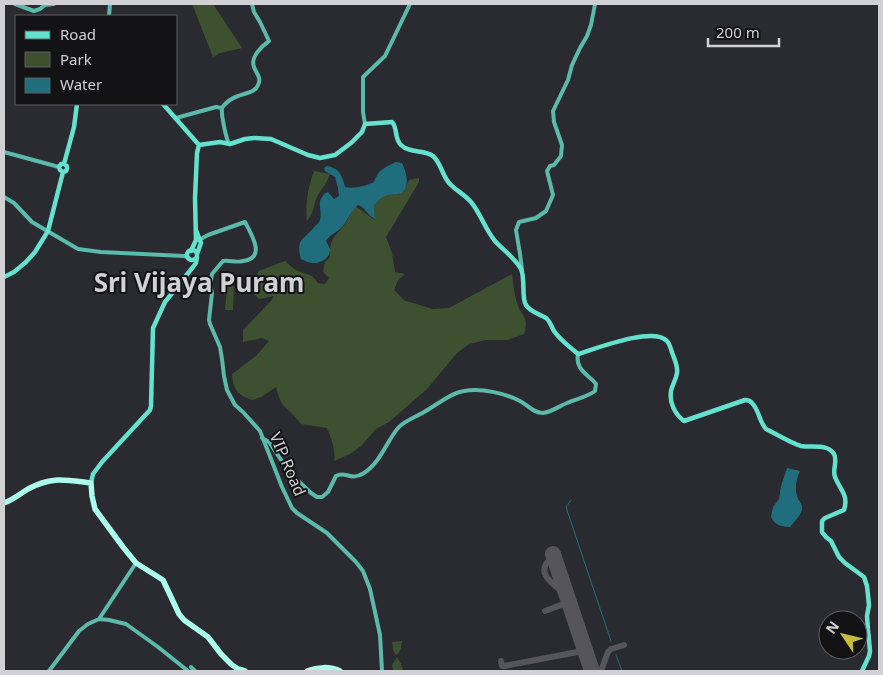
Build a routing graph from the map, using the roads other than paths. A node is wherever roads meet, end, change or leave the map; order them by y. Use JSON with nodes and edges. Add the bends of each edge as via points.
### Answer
{"nodes":[{"id":1,"x":15,"y":4,"type":"edge"},
{"id":2,"x":54,"y":4,"type":"edge"},
{"id":3,"x":252,"y":4,"type":"edge"},
{"id":4,"x":410,"y":4,"type":"edge"},
{"id":5,"x":596,"y":4,"type":"edge"},
{"id":6,"x":77,"y":105,"type":"edge"},
{"id":7,"x":164,"y":105,"type":"edge"},
{"id":8,"x":222,"y":108,"type":"junction"},
{"id":9,"x":176,"y":118,"type":"junction"},
{"id":10,"x":365,"y":124,"type":"junction"},
{"id":11,"x":230,"y":144,"type":"junction"},
{"id":12,"x":200,"y":145,"type":"junction"},
{"id":13,"x":4,"y":152,"type":"edge"},
{"id":14,"x":62,"y":168,"type":"junction"},
{"id":15,"x":4,"y":197,"type":"edge"},
{"id":16,"x":195,"y":229,"type":"junction"},
{"id":17,"x":48,"y":232,"type":"junction"},
{"id":18,"x":211,"y":234,"type":"junction"},
{"id":19,"x":200,"y":239,"type":"junction"},
{"id":20,"x":195,"y":243,"type":"junction"},
{"id":21,"x":201,"y":246,"type":"junction"},
{"id":22,"x":190,"y":251,"type":"junction"},
{"id":23,"x":197,"y":255,"type":"junction"},
{"id":24,"x":179,"y":256,"type":"junction"},
{"id":25,"x":189,"y":258,"type":"junction"},
{"id":26,"x":522,"y":270,"type":"junction"},
{"id":27,"x":190,"y":271,"type":"junction"},
{"id":28,"x":4,"y":277,"type":"edge"},
{"id":29,"x":578,"y":354,"type":"junction"},
{"id":30,"x":262,"y":438,"type":"junction"},
{"id":31,"x":91,"y":483,"type":"junction"},
{"id":32,"x":4,"y":503,"type":"edge"},
{"id":33,"x":136,"y":563,"type":"junction"},
{"id":34,"x":100,"y":620,"type":"junction"},
{"id":35,"x":189,"y":669,"type":"edge"},
{"id":36,"x":49,"y":671,"type":"edge"},
{"id":37,"x":195,"y":671,"type":"edge"},
{"id":38,"x":245,"y":671,"type":"edge"},
{"id":39,"x":307,"y":671,"type":"edge"},
{"id":40,"x":340,"y":671,"type":"edge"},
{"id":41,"x":382,"y":671,"type":"edge"},
{"id":42,"x":862,"y":671,"type":"edge"}],
"edges":[{"from":1,"to":2,"type":"main road","via":[[34,11]]},
{"from":3,"to":8,"type":"main road","via":[[269,41],[253,61],[259,76],[258,85]]},
{"from":4,"to":10,"type":"main road","via":[[385,56],[363,77]]},
{"from":5,"to":26,"type":"main road","via":[[587,36],[553,112],[562,156],[547,171],[553,195],[546,211],[536,218],[519,222],[516,230]]},
{"from":6,"to":14,"type":"main road"},
{"from":7,"to":9,"type":"main road"},
{"from":8,"to":9,"type":"main road","via":[[216,106]]},
{"from":8,"to":11,"type":"main road","via":[[226,138]]},
{"from":9,"to":12,"type":"main road"},
{"from":10,"to":11,"type":"main road","via":[[351,143],[336,154],[320,158],[271,139],[245,139]]},
{"from":10,"to":26,"type":"main road","via":[[392,122],[402,146],[428,153],[434,158],[450,185],[471,202],[484,226]]},
{"from":11,"to":12,"type":"main road"},
{"from":12,"to":16,"type":"main road","via":[[197,153]]},
{"from":13,"to":14,"type":"main road"},
{"from":14,"to":17,"type":"main road"},
{"from":15,"to":17,"type":"main road"},
{"from":16,"to":19,"type":"main road"},
{"from":16,"to":20,"type":"main road"},
{"from":17,"to":24,"type":"main road","via":[[78,249]]},
{"from":17,"to":28,"type":"main road","via":[[26,262]]},
{"from":18,"to":19,"type":"main road"},
{"from":18,"to":21,"type":"main road"},
{"from":18,"to":30,"type":"main road","name":"VIP Road","via":[[245,222],[256,244],[254,255],[242,262],[223,261],[212,274],[209,320],[220,347],[230,397],[260,431]]},
{"from":19,"to":20,"type":"main road"},
{"from":19,"to":21,"type":"main road"},
{"from":20,"to":21,"type":"main road","via":[[197,247]]},
{"from":20,"to":22,"type":"main road"},
{"from":21,"to":23,"type":"main road"},
{"from":22,"to":23,"type":"main road"},
{"from":22,"to":24,"type":"main road"},
{"from":22,"to":25,"type":"main road"},
{"from":23,"to":25,"type":"main road","via":[[194,260]]},
{"from":23,"to":27,"type":"main road"},
{"from":24,"to":25,"type":"main road"},
{"from":25,"to":27,"type":"main road"},
{"from":26,"to":29,"type":"main road","via":[[524,302],[528,308],[548,320],[554,331]]},
{"from":27,"to":31,"type":"main road","via":[[164,302],[153,328],[150,410],[102,462]]},
{"from":29,"to":30,"type":"main road","via":[[580,367],[596,384],[595,391],[590,394],[540,413],[498,393],[467,390],[456,393],[400,426],[369,469],[354,477],[336,476],[322,497],[315,496],[290,473],[269,442]]},
{"from":29,"to":42,"type":"main road","via":[[645,336],[661,338],[666,340],[677,369],[671,397],[677,416],[684,421],[749,400],[766,429],[802,446],[826,447],[833,452],[836,458],[835,477],[846,504],[844,510],[822,521],[822,532],[845,563],[864,577],[867,586],[870,651]]},
{"from":30,"to":41,"type":"main road","name":"VIP Road","via":[[292,508],[327,533],[363,571],[380,635]]},
{"from":31,"to":32,"type":"highway","via":[[54,479]]},
{"from":31,"to":33,"type":"highway","via":[[95,509]]},
{"from":33,"to":34,"type":"main road"},
{"from":33,"to":38,"type":"highway","via":[[163,580],[184,620],[208,637],[232,666]]},
{"from":34,"to":35,"type":"main road","via":[[126,624]]},
{"from":34,"to":36,"type":"main road","via":[[79,631]]},
{"from":35,"to":37,"type":"main road"},
{"from":39,"to":40,"type":"highway","via":[[334,668]]}]}
